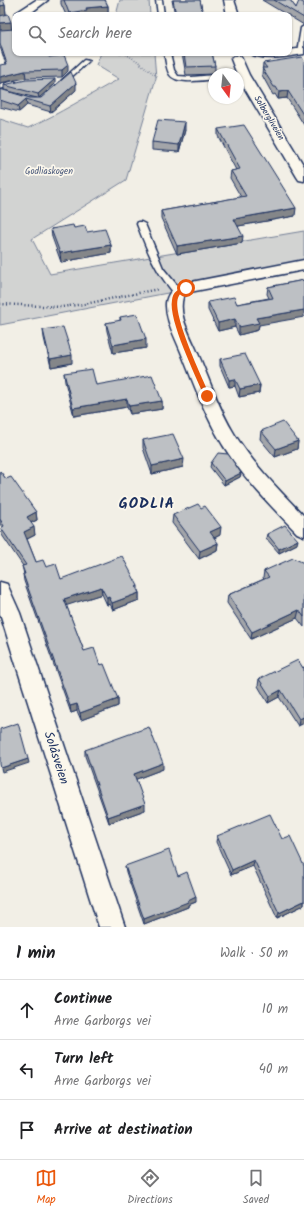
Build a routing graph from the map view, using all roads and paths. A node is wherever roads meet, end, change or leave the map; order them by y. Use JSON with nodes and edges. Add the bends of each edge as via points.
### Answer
{"nodes":[{"id":1,"x":42,"y":0,"type":"edge"},
{"id":2,"x":159,"y":0,"type":"edge"},
{"id":3,"x":229,"y":0,"type":"edge"},
{"id":4,"x":25,"y":12,"type":"edge"},
{"id":5,"x":161,"y":12,"type":"edge"},
{"id":6,"x":232,"y":12,"type":"edge"},
{"id":7,"x":304,"y":28,"type":"edge"},
{"id":8,"x":302,"y":52,"type":"edge"},
{"id":9,"x":292,"y":53,"type":"edge"},
{"id":10,"x":129,"y":56,"type":"edge"},
{"id":11,"x":168,"y":56,"type":"edge"},
{"id":12,"x":237,"y":59,"type":"dead end"},
{"id":13,"x":86,"y":62,"type":"dead end"},
{"id":14,"x":239,"y":68,"type":"edge"},
{"id":15,"x":152,"y":74,"type":"dead end"},
{"id":16,"x":208,"y":77,"type":"edge"},
{"id":17,"x":244,"y":81,"type":"edge"},
{"id":18,"x":22,"y":82,"type":"edge"},
{"id":19,"x":59,"y":82,"type":"edge"},
{"id":20,"x":1,"y":90,"type":"edge"},
{"id":21,"x":304,"y":177,"type":"edge"},
{"id":22,"x":141,"y":224,"type":"dead end"},
{"id":23,"x":304,"y":265,"type":"edge"},
{"id":24,"x":176,"y":290,"type":"junction"},
{"id":25,"x":0,"y":304,"type":"edge"},
{"id":26,"x":304,"y":528,"type":"edge"},
{"id":27,"x":0,"y":590,"type":"edge"},
{"id":28,"x":112,"y":927,"type":"edge"}],
"edges":[{"from":1,"to":4,"type":"street"},
{"from":2,"to":5,"type":"lane"},
{"from":3,"to":6,"type":"street"},
{"from":7,"to":8,"type":"lane"},
{"from":8,"to":9,"type":"street"},
{"from":10,"to":15,"type":"path"},
{"from":11,"to":16,"type":"lane","via":[[174,78]]},
{"from":12,"to":14,"type":"street","name":"Solbergliveien"},
{"from":13,"to":19,"type":"lane"},
{"from":17,"to":21,"type":"street","name":"Solbergliveien"},
{"from":18,"to":20,"type":"lane"},
{"from":22,"to":24,"type":"lane","via":[[157,267]]},
{"from":23,"to":24,"type":"street"},
{"from":24,"to":25,"type":"path","via":[[142,290],[62,307]]},
{"from":24,"to":26,"type":"street","via":[[174,308],[178,322],[207,396],[223,428],[236,450],[265,487]]},
{"from":27,"to":28,"type":"street","name":"Solåsveien","via":[[10,613]]}]}
